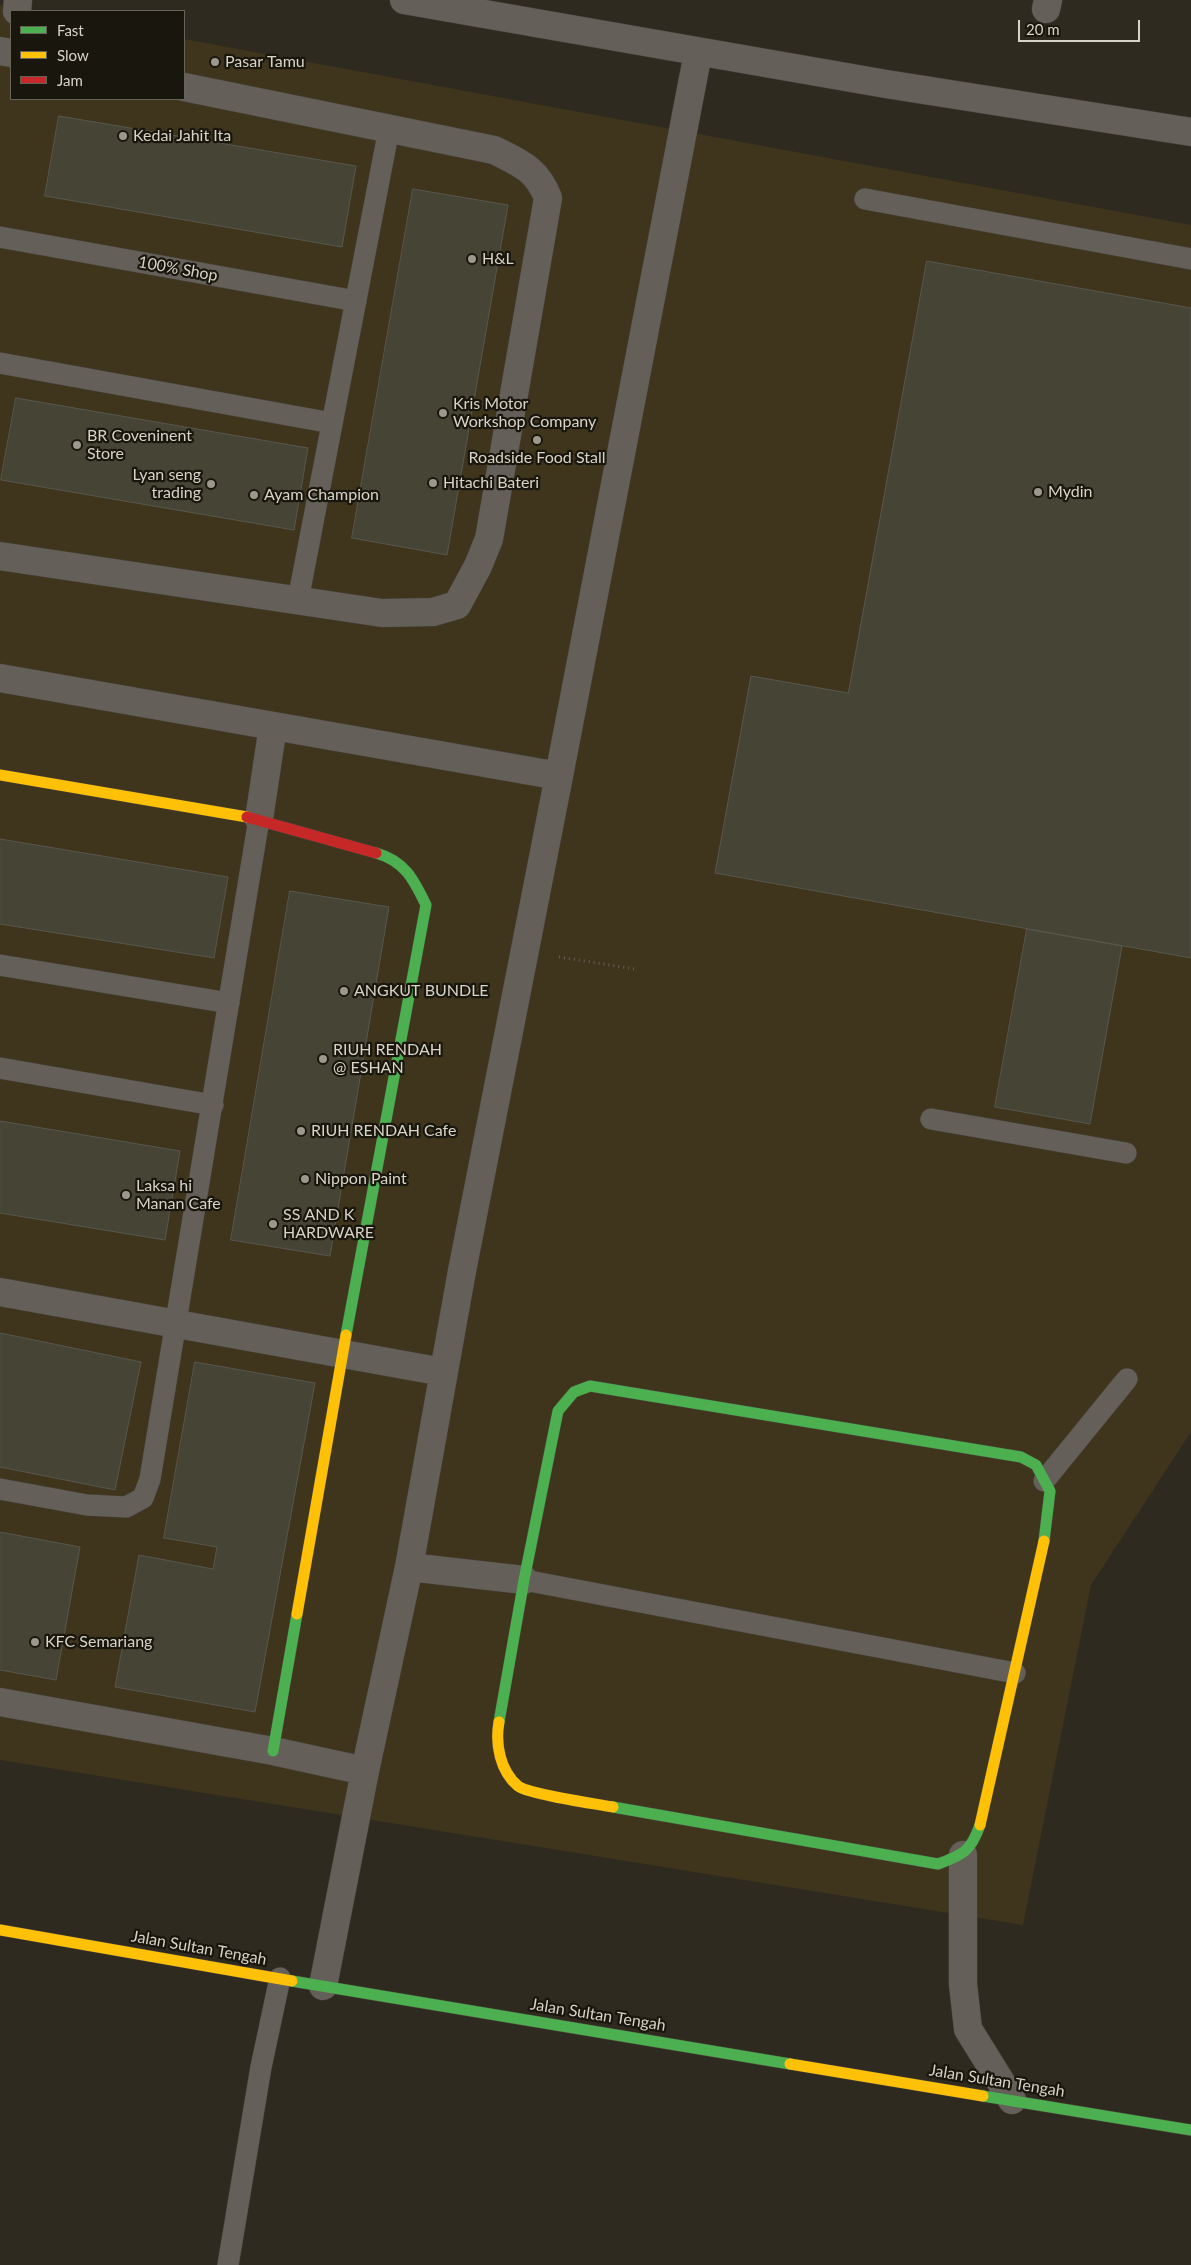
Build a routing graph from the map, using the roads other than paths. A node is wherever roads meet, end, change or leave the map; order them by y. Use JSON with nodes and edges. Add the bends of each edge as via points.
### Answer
{"nodes":[{"id":1,"x":404,"y":0,"type":"edge"},
{"id":2,"x":698,"y":53,"type":"junction"},
{"id":3,"x":185,"y":88,"type":"edge"},
{"id":4,"x":389,"y":129,"type":"junction"},
{"id":5,"x":1191,"y":132,"type":"edge"},
{"id":6,"x":865,"y":199,"type":"dead end"},
{"id":7,"x":0,"y":237,"type":"edge"},
{"id":8,"x":1191,"y":259,"type":"edge"},
{"id":9,"x":356,"y":301,"type":"junction"},
{"id":10,"x":0,"y":363,"type":"edge"},
{"id":11,"x":332,"y":423,"type":"junction"},
{"id":12,"x":0,"y":556,"type":"edge"},
{"id":13,"x":298,"y":600,"type":"junction"},
{"id":14,"x":0,"y":678,"type":"edge"},
{"id":15,"x":274,"y":726,"type":"junction"},
{"id":16,"x":0,"y":774,"type":"edge"},
{"id":17,"x":559,"y":776,"type":"junction"},
{"id":18,"x":259,"y":819,"type":"junction"},
{"id":19,"x":0,"y":965,"type":"edge"},
{"id":20,"x":229,"y":1003,"type":"junction"},
{"id":21,"x":0,"y":1068,"type":"edge"},
{"id":22,"x":213,"y":1105,"type":"junction"},
{"id":23,"x":932,"y":1119,"type":"dead end"},
{"id":24,"x":1126,"y":1153,"type":"dead end"},
{"id":25,"x":0,"y":1292,"type":"edge"},
{"id":26,"x":177,"y":1326,"type":"junction"},
{"id":27,"x":342,"y":1354,"type":"junction"},
{"id":28,"x":443,"y":1372,"type":"junction"},
{"id":29,"x":1127,"y":1379,"type":"dead end"},
{"id":30,"x":1044,"y":1481,"type":"junction"},
{"id":31,"x":0,"y":1489,"type":"edge"},
{"id":32,"x":409,"y":1567,"type":"junction"},
{"id":33,"x":524,"y":1580,"type":"junction"},
{"id":34,"x":1015,"y":1673,"type":"junction"},
{"id":35,"x":0,"y":1702,"type":"edge"},
{"id":36,"x":273,"y":1751,"type":"junction"},
{"id":37,"x":365,"y":1771,"type":"junction"},
{"id":38,"x":963,"y":1855,"type":"junction"},
{"id":39,"x":0,"y":1930,"type":"edge"},
{"id":40,"x":280,"y":1978,"type":"junction"},
{"id":41,"x":323,"y":1986,"type":"junction"},
{"id":42,"x":1012,"y":2100,"type":"junction"},
{"id":43,"x":1191,"y":2130,"type":"edge"},
{"id":44,"x":228,"y":2265,"type":"edge"}],
"edges":[{"from":1,"to":2,"type":"street"},
{"from":2,"to":5,"type":"street"},
{"from":2,"to":17,"type":"street"},
{"from":3,"to":4,"type":"street"},
{"from":4,"to":9,"type":"lane"},
{"from":4,"to":13,"type":"street","via":[[494,150],[524,166],[542,182],[548,198],[489,538],[457,605],[433,612],[382,613]]},
{"from":6,"to":8,"type":"lane"},
{"from":7,"to":9,"type":"lane","name":"100% Shop"},
{"from":9,"to":11,"type":"lane"},
{"from":10,"to":11,"type":"lane"},
{"from":11,"to":13,"type":"lane"},
{"from":12,"to":13,"type":"street"},
{"from":14,"to":15,"type":"street"},
{"from":15,"to":17,"type":"street"},
{"from":15,"to":18,"type":"street"},
{"from":16,"to":18,"type":"street"},
{"from":17,"to":28,"type":"street"},
{"from":18,"to":20,"type":"lane"},
{"from":18,"to":27,"type":"street","via":[[388,856],[413,877],[426,905]]},
{"from":19,"to":20,"type":"lane"},
{"from":20,"to":22,"type":"lane"},
{"from":21,"to":22,"type":"lane"},
{"from":22,"to":26,"type":"lane"},
{"from":23,"to":24,"type":"lane"},
{"from":25,"to":26,"type":"street"},
{"from":26,"to":27,"type":"street"},
{"from":26,"to":31,"type":"lane","via":[[150,1479],[143,1498],[126,1507],[87,1505]]},
{"from":27,"to":28,"type":"street"},
{"from":27,"to":36,"type":"street"},
{"from":28,"to":32,"type":"street"},
{"from":29,"to":30,"type":"lane"},
{"from":30,"to":33,"type":"street","via":[[1036,1465],[1021,1457],[590,1386],[574,1392],[558,1411]]},
{"from":30,"to":34,"type":"street","via":[[1050,1491],[1045,1536]]},
{"from":32,"to":33,"type":"street"},
{"from":32,"to":37,"type":"street"},
{"from":33,"to":34,"type":"lane"},
{"from":33,"to":38,"type":"street","via":[[498,1734],[502,1766],[519,1787],[559,1797],[938,1864]]},
{"from":34,"to":38,"type":"street","via":[[982,1819],[973,1846]]},
{"from":35,"to":36,"type":"street"},
{"from":36,"to":37,"type":"street"},
{"from":37,"to":41,"type":"street"},
{"from":38,"to":42,"type":"street","via":[[963,1984],[968,2029]]},
{"from":39,"to":40,"type":"street","name":"Jalan Sultan Tengah"},
{"from":40,"to":41,"type":"street","name":"Jalan Sultan Tengah"},
{"from":40,"to":44,"type":"lane","via":[[261,2067]]},
{"from":41,"to":42,"type":"street","name":"Jalan Sultan Tengah"},
{"from":42,"to":43,"type":"street","name":"Jalan Sultan Tengah"}]}
